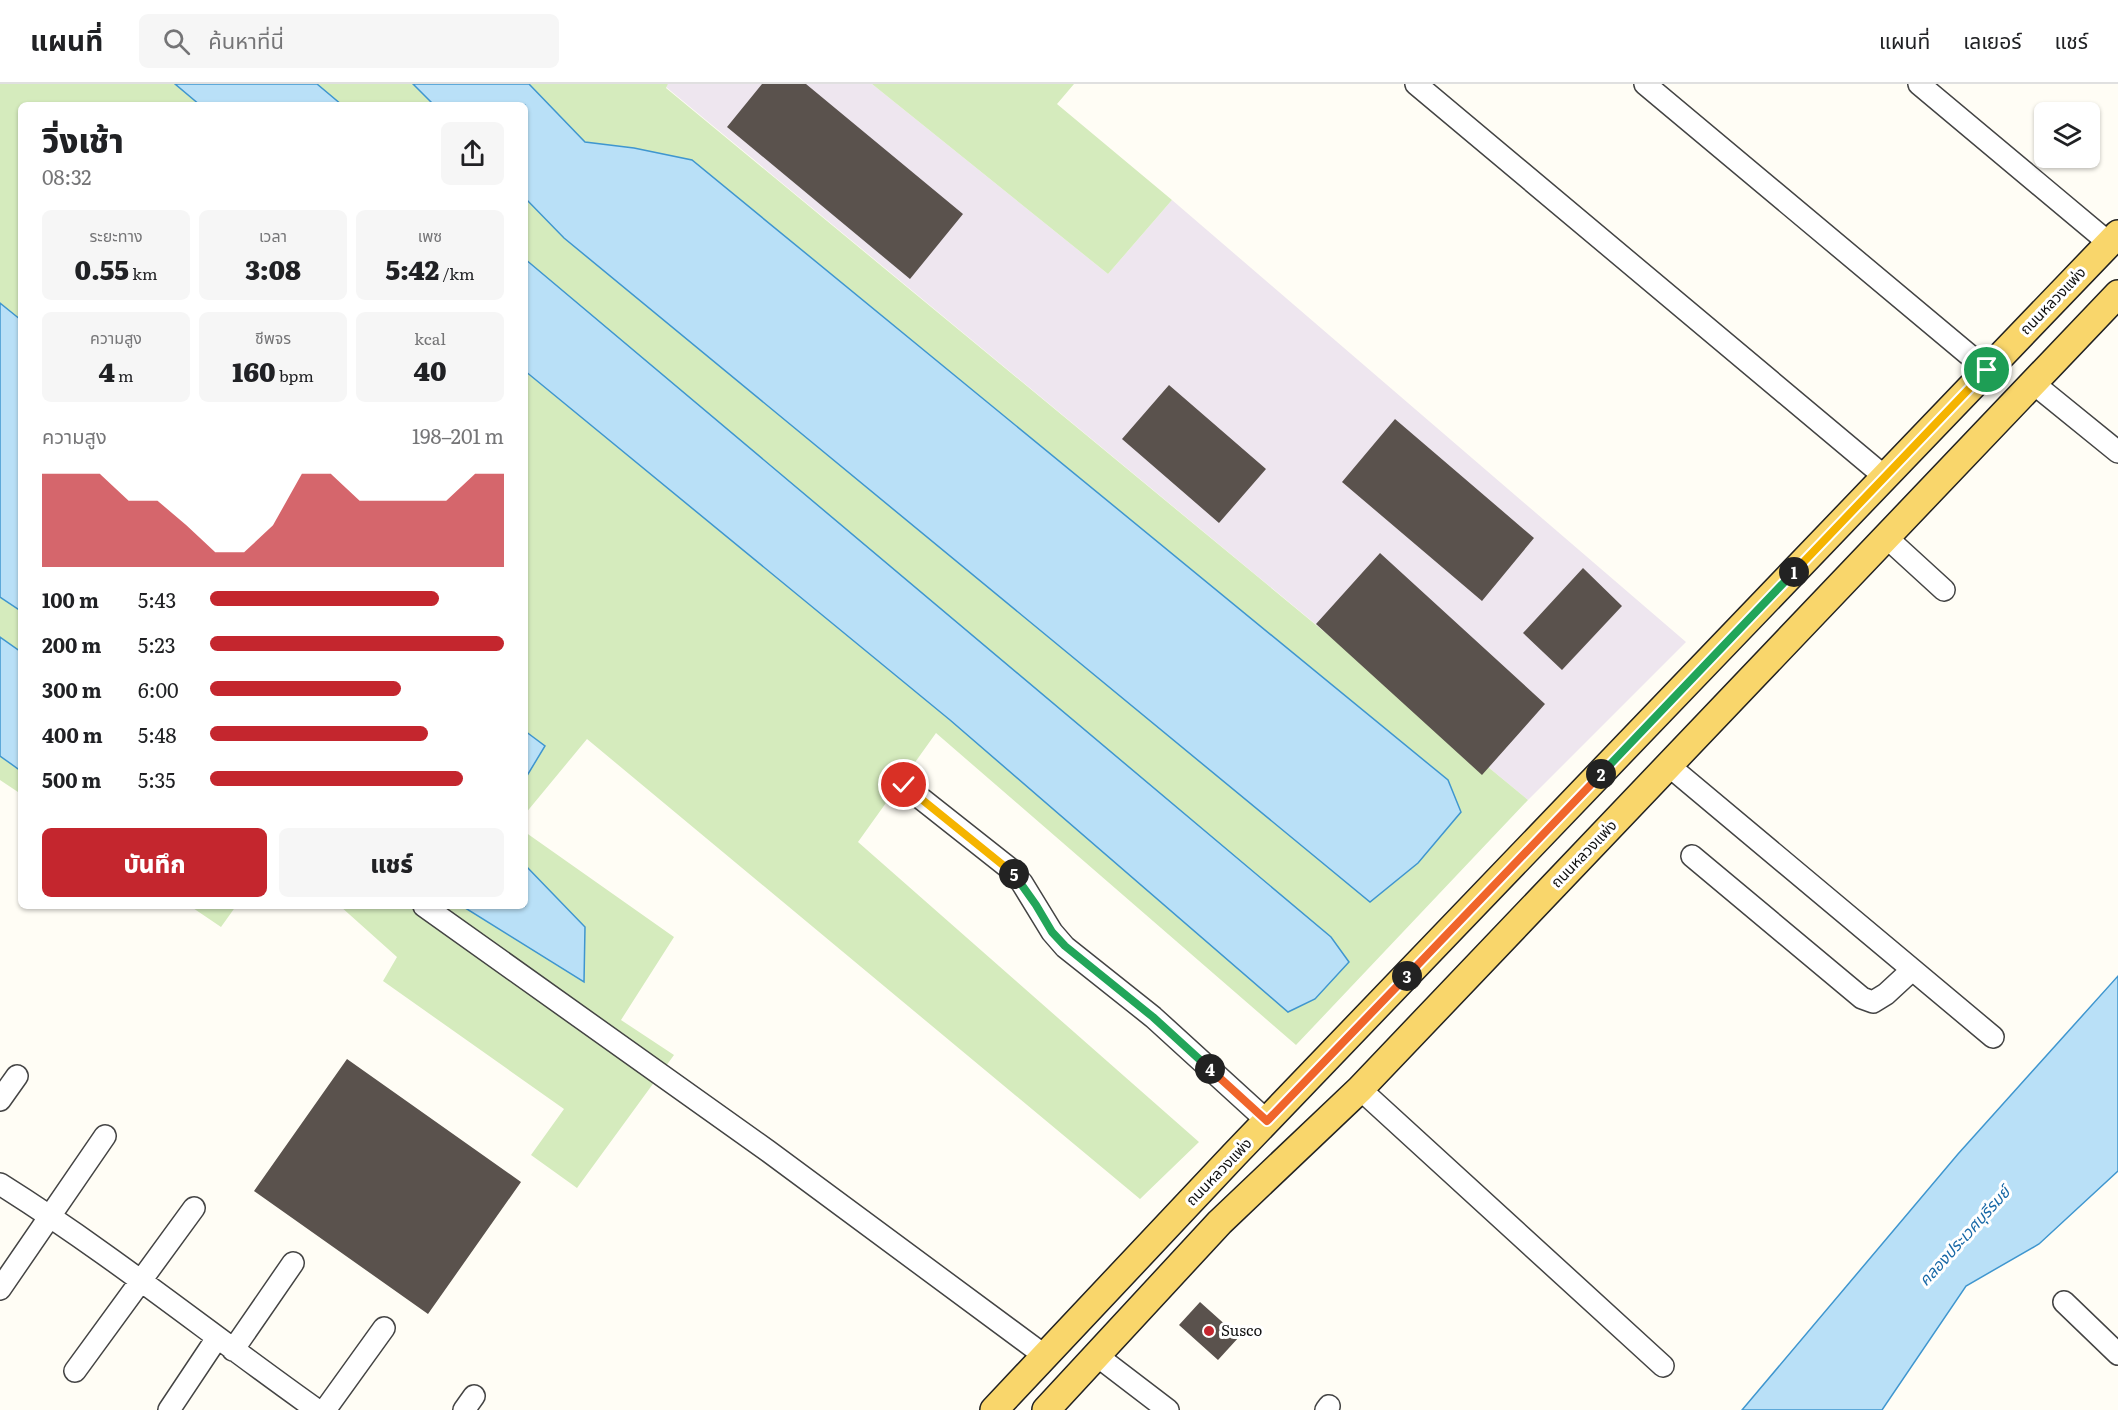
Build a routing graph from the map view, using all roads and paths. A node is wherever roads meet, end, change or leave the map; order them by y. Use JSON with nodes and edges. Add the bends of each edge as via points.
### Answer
{"nodes":[{"id":1,"x":1416,"y":84,"type":"edge"},
{"id":2,"x":1645,"y":84,"type":"edge"},
{"id":3,"x":1919,"y":84,"type":"edge"},
{"id":4,"x":2113,"y":238,"type":"edge"},
{"id":5,"x":2118,"y":295,"type":"edge"},
{"id":6,"x":1987,"y":370,"type":"junction"},
{"id":7,"x":2033,"y":382,"type":"junction"},
{"id":8,"x":2118,"y":452,"type":"edge"},
{"id":9,"x":1885,"y":477,"type":"junction"},
{"id":10,"x":1886,"y":537,"type":"junction"},
{"id":11,"x":1944,"y":590,"type":"dead end"},
{"id":12,"x":1668,"y":765,"type":"junction"},
{"id":13,"x":904,"y":785,"type":"dead end"},
{"id":14,"x":1692,"y":856,"type":"dead end"},
{"id":15,"x":428,"y":909,"type":"edge"},
{"id":16,"x":1912,"y":970,"type":"junction"},
{"id":17,"x":1993,"y":1037,"type":"dead end"},
{"id":18,"x":17,"y":1076,"type":"dead end"},
{"id":19,"x":1360,"y":1089,"type":"junction"},
{"id":20,"x":0,"y":1100,"type":"edge"},
{"id":21,"x":1267,"y":1121,"type":"junction"},
{"id":22,"x":105,"y":1136,"type":"dead end"},
{"id":23,"x":0,"y":1184,"type":"edge"},
{"id":24,"x":194,"y":1208,"type":"dead end"},
{"id":25,"x":50,"y":1216,"type":"junction"},
{"id":26,"x":293,"y":1263,"type":"dead end"},
{"id":27,"x":140,"y":1280,"type":"junction"},
{"id":28,"x":0,"y":1289,"type":"edge"},
{"id":29,"x":2064,"y":1302,"type":"dead end"},
{"id":30,"x":384,"y":1328,"type":"dead end"},
{"id":31,"x":225,"y":1344,"type":"junction"},
{"id":32,"x":1096,"y":1354,"type":"junction"},
{"id":33,"x":2118,"y":1354,"type":"edge"},
{"id":34,"x":1045,"y":1356,"type":"junction"},
{"id":35,"x":1663,"y":1366,"type":"dead end"},
{"id":36,"x":75,"y":1371,"type":"dead end"},
{"id":37,"x":313,"y":1408,"type":"edge"},
{"id":38,"x":169,"y":1410,"type":"edge"},
{"id":39,"x":994,"y":1410,"type":"edge"},
{"id":40,"x":1046,"y":1410,"type":"edge"},
{"id":41,"x":1168,"y":1410,"type":"edge"}],
"edges":[{"from":1,"to":9,"type":"street"},
{"from":2,"to":6,"type":"street"},
{"from":3,"to":4,"type":"street"},
{"from":4,"to":6,"type":"main road","name":"ถนนหลวงแพ่ง"},
{"from":5,"to":7,"type":"main road","name":"ถนนหลวงแพ่ง"},
{"from":6,"to":9,"type":"main road","name":"ถนนหลวงแพ่ง"},
{"from":7,"to":8,"type":"street"},
{"from":7,"to":10,"type":"main road","name":"ถนนหลวงแพ่ง"},
{"from":9,"to":21,"type":"main road","name":"ถนนหลวงแพ่ง"},
{"from":10,"to":11,"type":"street"},
{"from":10,"to":12,"type":"main road","name":"ถนนหลวงแพ่ง"},
{"from":12,"to":16,"type":"street"},
{"from":12,"to":19,"type":"main road","name":"ถนนหลวงแพ่ง"},
{"from":13,"to":21,"type":"street","via":[[1009,868],[1065,946],[1153,1017]]},
{"from":14,"to":16,"type":"street","via":[[1862,998],[1873,1002]]},
{"from":15,"to":34,"type":"street","via":[[768,1151]]},
{"from":16,"to":17,"type":"street"},
{"from":18,"to":20,"type":"street"},
{"from":19,"to":32,"type":"main road","name":"ถนนหลวงแพ่ง","via":[[1220,1222]]},
{"from":19,"to":35,"type":"street"},
{"from":21,"to":34,"type":"main road","name":"ถนนหลวงแพ่ง"},
{"from":22,"to":25,"type":"street"},
{"from":23,"to":25,"type":"street"},
{"from":24,"to":27,"type":"street"},
{"from":25,"to":27,"type":"street"},
{"from":25,"to":28,"type":"street"},
{"from":26,"to":31,"type":"street"},
{"from":27,"to":31,"type":"street"},
{"from":27,"to":36,"type":"street"},
{"from":29,"to":33,"type":"street"},
{"from":30,"to":37,"type":"street"},
{"from":31,"to":37,"type":"street"},
{"from":31,"to":38,"type":"street"},
{"from":32,"to":40,"type":"main road","name":"ถนนหลวงแพ่ง"},
{"from":32,"to":41,"type":"street"},
{"from":34,"to":39,"type":"main road","name":"ถนนหลวงแพ่ง"}]}
